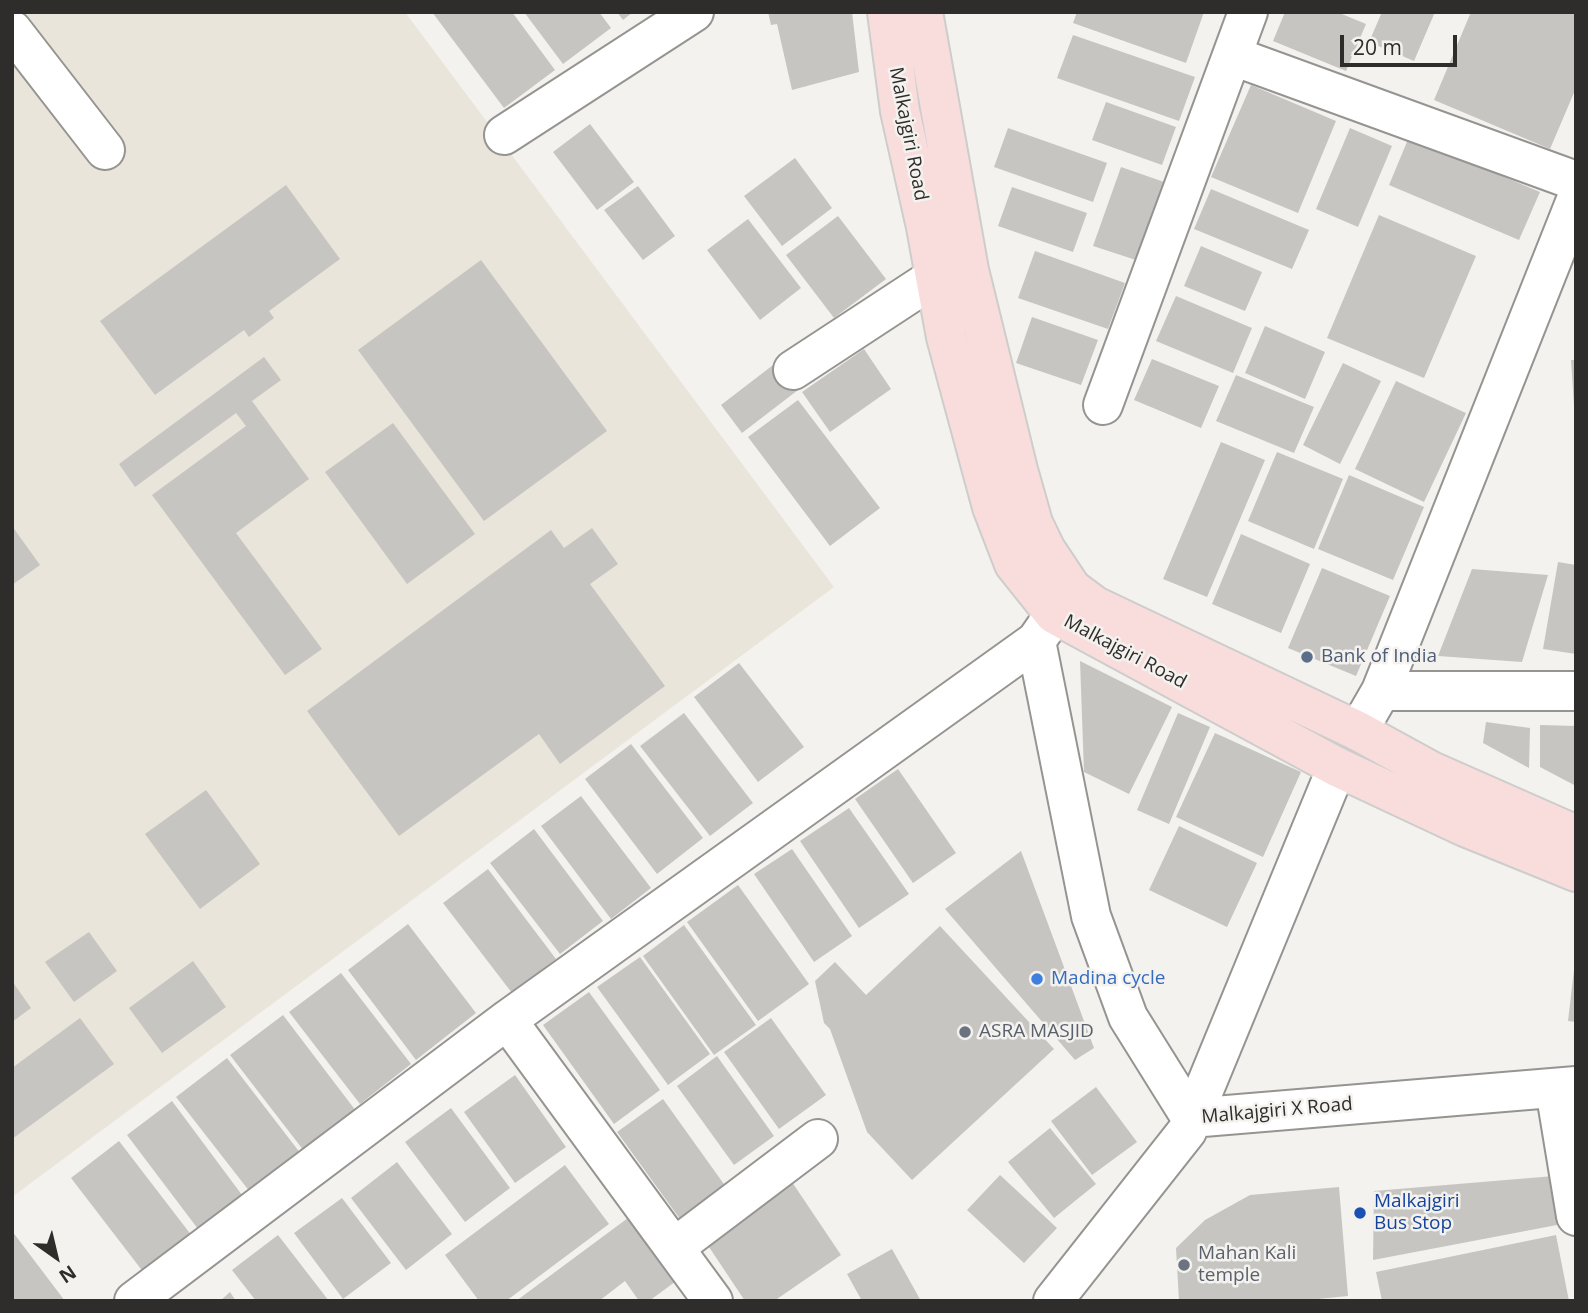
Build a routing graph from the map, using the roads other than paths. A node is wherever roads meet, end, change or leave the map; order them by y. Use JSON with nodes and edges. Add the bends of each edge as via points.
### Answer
{"nodes":[{"id":1,"x":694,"y":12,"type":"edge"},
{"id":2,"x":887,"y":12,"type":"edge"},
{"id":3,"x":923,"y":12,"type":"edge"},
{"id":4,"x":1248,"y":12,"type":"edge"},
{"id":5,"x":12,"y":30,"type":"edge"},
{"id":6,"x":1233,"y":56,"type":"junction"},
{"id":7,"x":504,"y":135,"type":"dead end"},
{"id":8,"x":105,"y":150,"type":"dead end"},
{"id":9,"x":1576,"y":181,"type":"edge"},
{"id":10,"x":1576,"y":200,"type":"edge"},
{"id":11,"x":935,"y":277,"type":"junction"},
{"id":12,"x":793,"y":370,"type":"dead end"},
{"id":13,"x":1103,"y":405,"type":"dead end"},
{"id":14,"x":1054,"y":614,"type":"junction"},
{"id":15,"x":1381,"y":691,"type":"junction"},
{"id":16,"x":1576,"y":691,"type":"edge"},
{"id":17,"x":1357,"y":731,"type":"junction"},
{"id":18,"x":1337,"y":767,"type":"junction"},
{"id":19,"x":1576,"y":835,"type":"edge"},
{"id":20,"x":1576,"y":872,"type":"edge"},
{"id":21,"x":507,"y":1020,"type":"junction"},
{"id":22,"x":1565,"y":1087,"type":"edge"},
{"id":23,"x":1191,"y":1118,"type":"junction"},
{"id":24,"x":818,"y":1139,"type":"dead end"},
{"id":25,"x":1576,"y":1216,"type":"edge"},
{"id":26,"x":675,"y":1247,"type":"junction"},
{"id":27,"x":699,"y":1295,"type":"edge"},
{"id":28,"x":134,"y":1301,"type":"edge"},
{"id":29,"x":1053,"y":1301,"type":"edge"}],
"edges":[{"from":1,"to":7,"type":"street"},
{"from":2,"to":11,"type":"main road","name":"Malkajgiri Road","via":[[900,111]]},
{"from":3,"to":14,"type":"main road","name":"Malkajgiri Road","via":[[969,270],[1018,470],[1046,550]]},
{"from":4,"to":6,"type":"street"},
{"from":5,"to":8,"type":"street"},
{"from":6,"to":9,"type":"street"},
{"from":6,"to":13,"type":"street"},
{"from":10,"to":15,"type":"street"},
{"from":11,"to":12,"type":"street"},
{"from":11,"to":14,"type":"main road","name":"Malkajgiri Road","via":[[946,337],[992,507],[1014,564]]},
{"from":14,"to":17,"type":"main road","name":"Malkajgiri Road","via":[[1095,606]]},
{"from":14,"to":18,"type":"main road","name":"Malkajgiri Road"},
{"from":14,"to":21,"type":"street"},
{"from":14,"to":23,"type":"street","name":"Malkajgiri X Road","via":[[1091,916],[1128,1017]]},
{"from":15,"to":16,"type":"street"},
{"from":15,"to":17,"type":"street"},
{"from":17,"to":19,"type":"main road","name":"Malkajgiri Road","via":[[1431,771]]},
{"from":18,"to":20,"type":"main road","name":"Malkajgiri Road"},
{"from":18,"to":23,"type":"street"},
{"from":21,"to":26,"type":"street"},
{"from":21,"to":28,"type":"street"},
{"from":22,"to":23,"type":"street","name":"Malkajgiri X Road"},
{"from":22,"to":25,"type":"street"},
{"from":23,"to":29,"type":"street","via":[[1187,1130]]},
{"from":24,"to":26,"type":"street"},
{"from":26,"to":27,"type":"street"}]}
